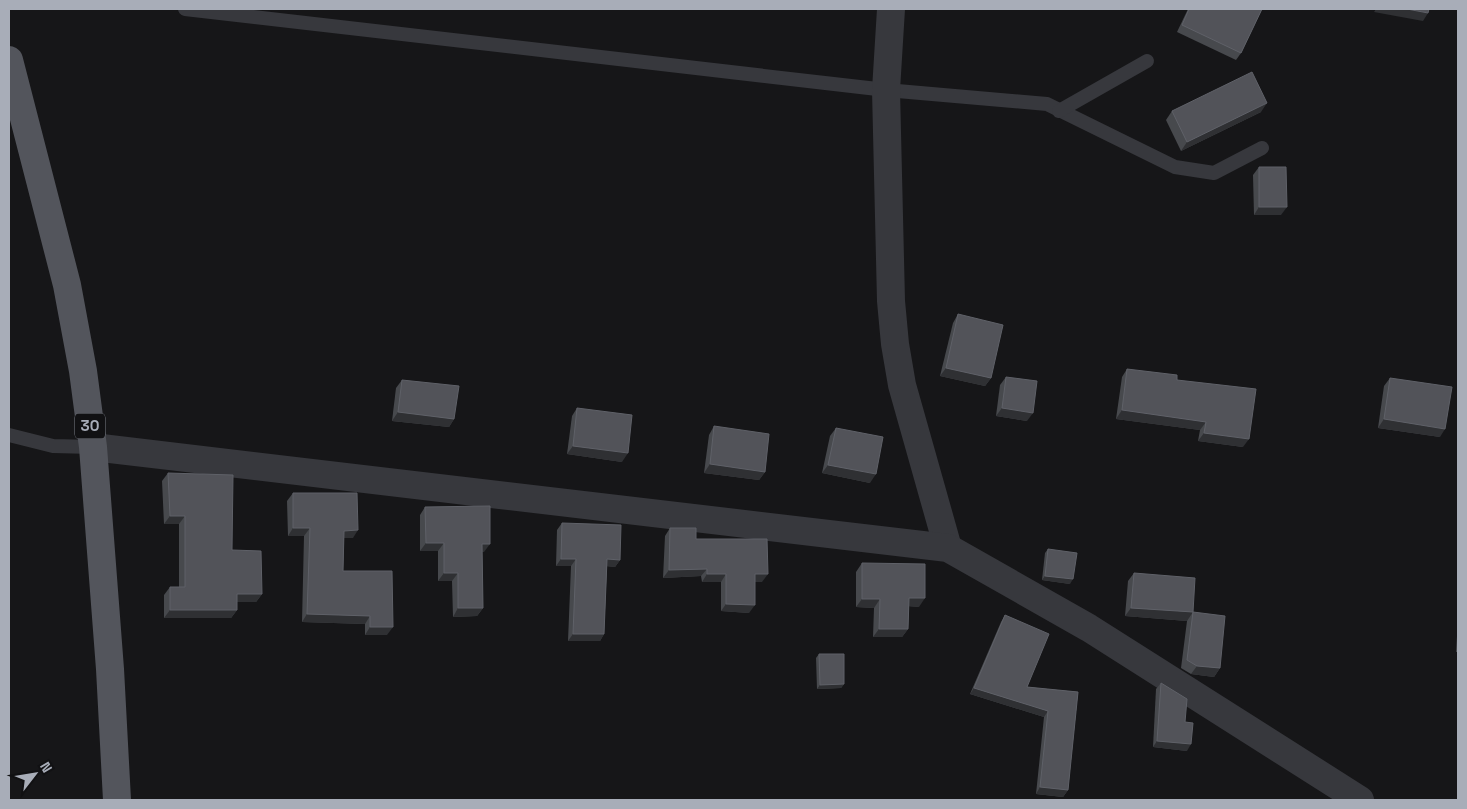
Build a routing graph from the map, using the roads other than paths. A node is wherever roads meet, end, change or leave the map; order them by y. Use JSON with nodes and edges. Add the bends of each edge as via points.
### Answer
{"nodes":[{"id":1,"x":185,"y":9,"type":"edge"},
{"id":2,"x":891,"y":9,"type":"edge"},
{"id":3,"x":9,"y":60,"type":"edge"},
{"id":4,"x":1147,"y":62,"type":"dead end"},
{"id":5,"x":886,"y":90,"type":"junction"},
{"id":6,"x":1059,"y":110,"type":"junction"},
{"id":7,"x":1262,"y":148,"type":"dead end"},
{"id":8,"x":9,"y":435,"type":"edge"},
{"id":9,"x":93,"y":447,"type":"junction"},
{"id":10,"x":948,"y":548,"type":"junction"},
{"id":11,"x":117,"y":800,"type":"edge"},
{"id":12,"x":1360,"y":800,"type":"edge"}],
"edges":[{"from":1,"to":5,"type":"lane"},
{"from":2,"to":5,"type":"street"},
{"from":3,"to":9,"type":"main road","number":"30","via":[[67,285]]},
{"from":4,"to":6,"type":"lane"},
{"from":5,"to":6,"type":"lane","via":[[1046,104]]},
{"from":5,"to":10,"type":"street","via":[[895,344],[902,385]]},
{"from":6,"to":7,"type":"lane","via":[[1175,167],[1214,173]]},
{"from":8,"to":9,"type":"lane","via":[[53,446]]},
{"from":9,"to":10,"type":"street"},
{"from":9,"to":11,"type":"main road","number":"30"},
{"from":10,"to":12,"type":"street","via":[[1089,628]]}]}
